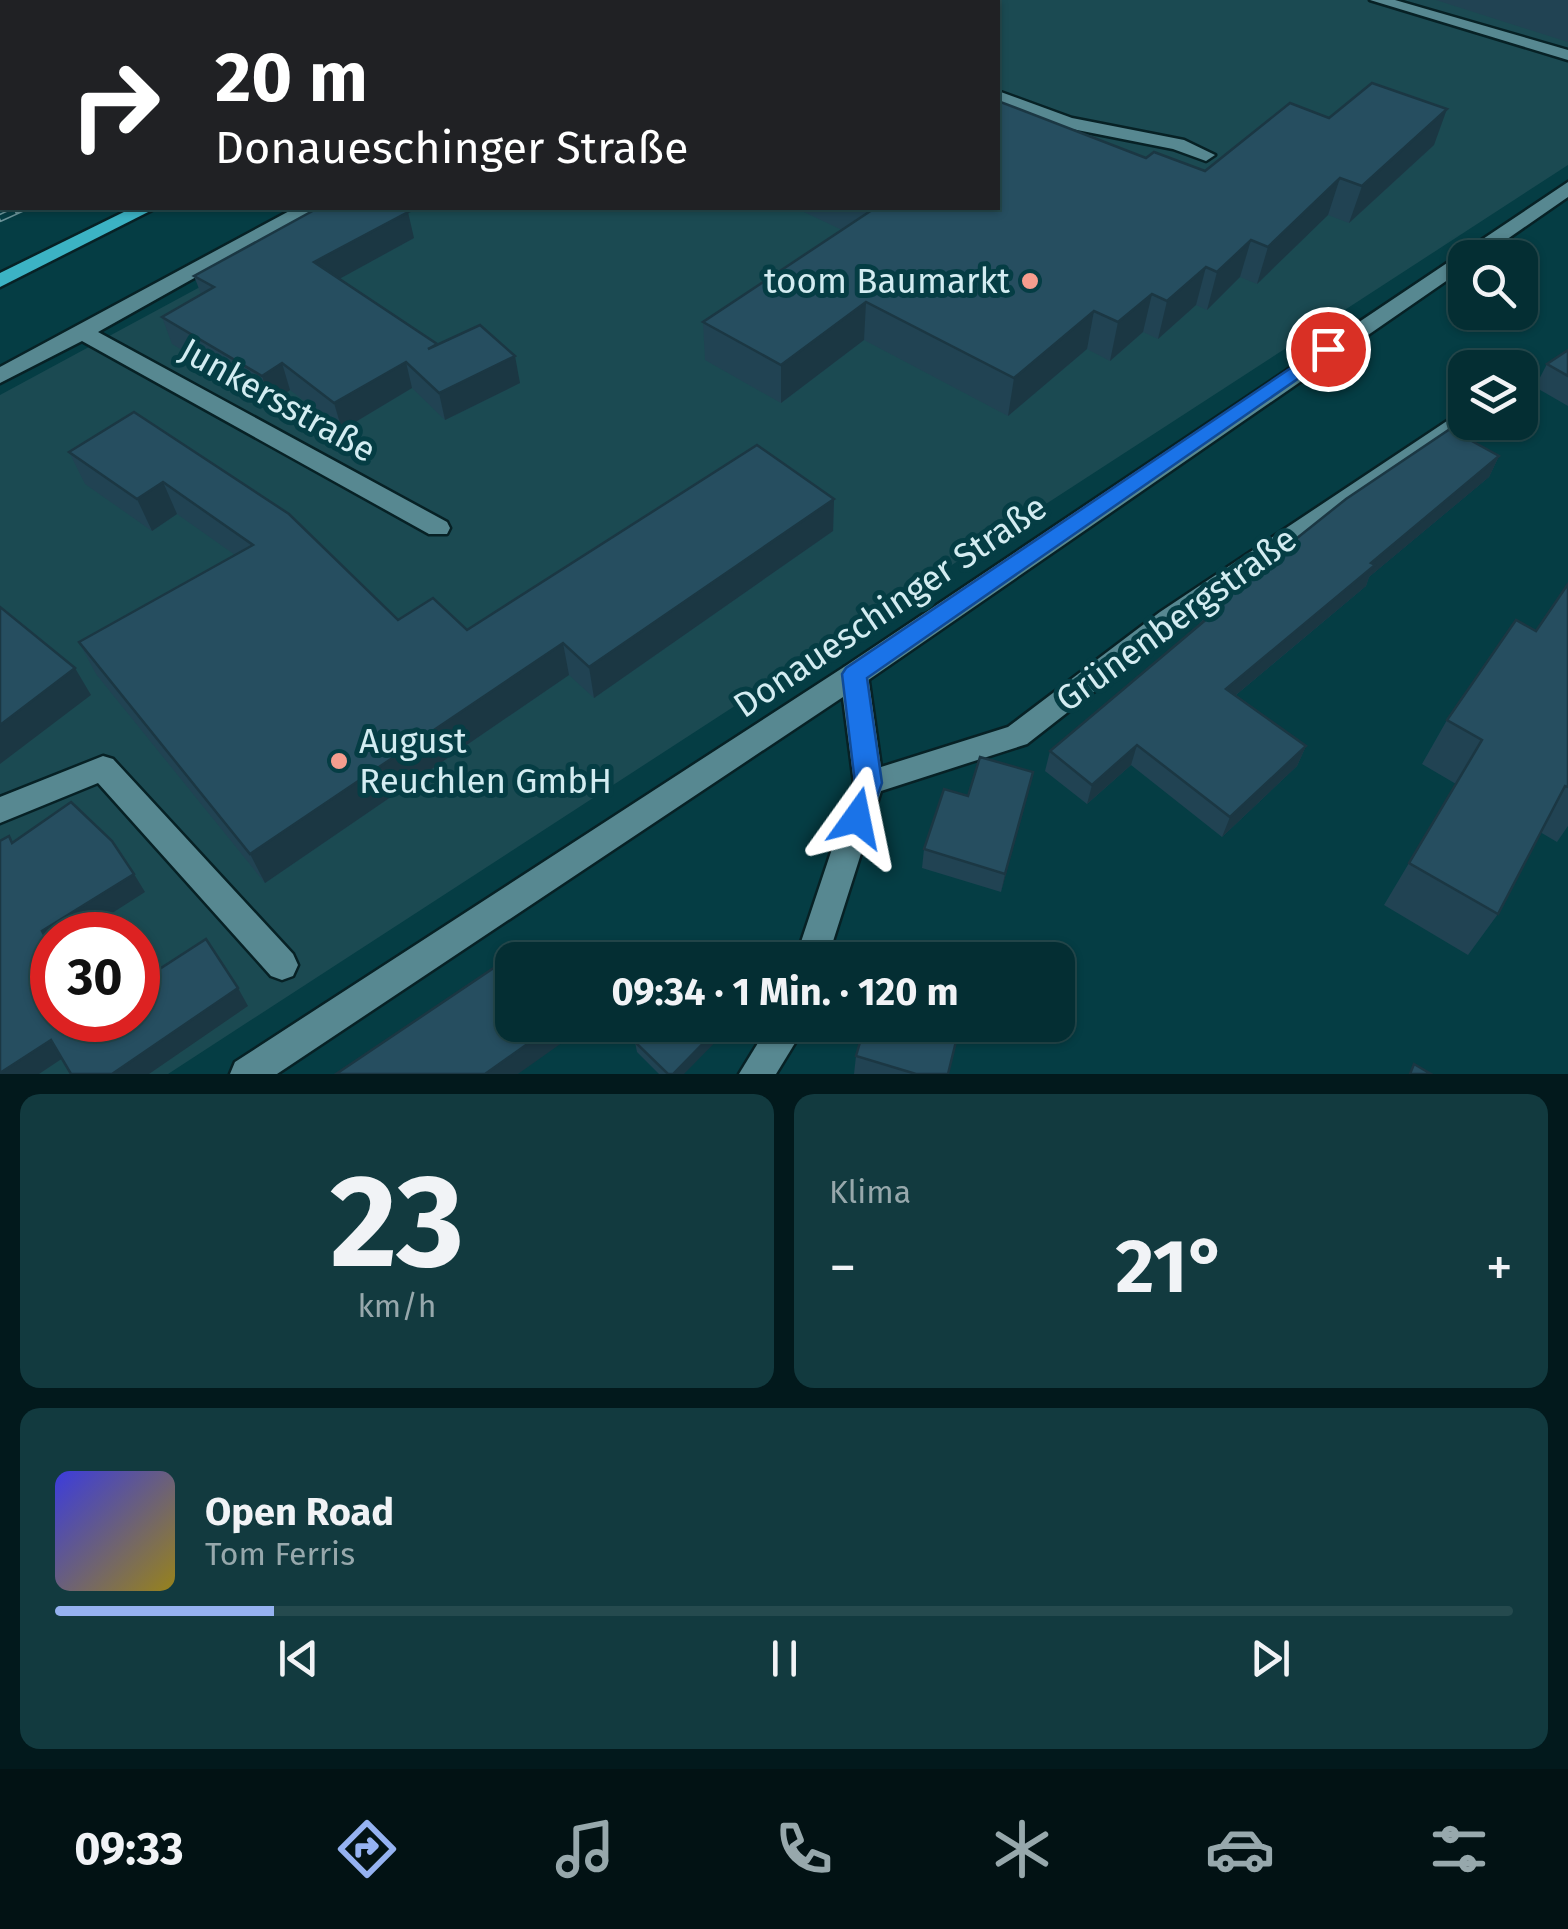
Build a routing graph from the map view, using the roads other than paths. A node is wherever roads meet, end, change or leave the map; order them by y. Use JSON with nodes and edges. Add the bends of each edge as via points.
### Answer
{"nodes":[{"id":1,"x":1378,"y":0,"type":"edge"},
{"id":2,"x":1568,"y":55,"type":"edge"},
{"id":3,"x":1000,"y":97,"type":"edge"},
{"id":4,"x":1206,"y":155,"type":"dead end"},
{"id":5,"x":1568,"y":188,"type":"edge"},
{"id":6,"x":142,"y":210,"type":"edge"},
{"id":7,"x":306,"y":210,"type":"edge"},
{"id":8,"x":0,"y":281,"type":"edge"},
{"id":9,"x":84,"y":333,"type":"junction"},
{"id":10,"x":0,"y":376,"type":"edge"},
{"id":11,"x":1448,"y":429,"type":"edge"},
{"id":12,"x":438,"y":528,"type":"dead end"},
{"id":13,"x":854,"y":674,"type":"junction"},
{"id":14,"x":869,"y":783,"type":"junction"},
{"id":15,"x":0,"y":810,"type":"edge"},
{"id":16,"x":817,"y":942,"type":"edge"},
{"id":17,"x":282,"y":966,"type":"dead end"},
{"id":18,"x":778,"y":1042,"type":"edge"},
{"id":19,"x":247,"y":1074,"type":"edge"},
{"id":20,"x":756,"y":1074,"type":"edge"}],
"edges":[{"from":1,"to":2,"type":"street"},
{"from":3,"to":4,"type":"street","via":[[1068,123]]},
{"from":5,"to":13,"type":"street","name":"Donaueschinger Straße"},
{"from":6,"to":8,"type":"main road"},
{"from":7,"to":9,"type":"street"},
{"from":9,"to":10,"type":"street"},
{"from":9,"to":12,"type":"street","name":"Junkersstraße"},
{"from":11,"to":14,"type":"street","name":"Grünenbergstraße","via":[[1169,618],[1018,736]]},
{"from":13,"to":14,"type":"street"},
{"from":13,"to":19,"type":"street","name":"Donaueschinger Straße"},
{"from":14,"to":16,"type":"street"},
{"from":15,"to":17,"type":"street","via":[[103,768]]},
{"from":18,"to":20,"type":"street"}]}
